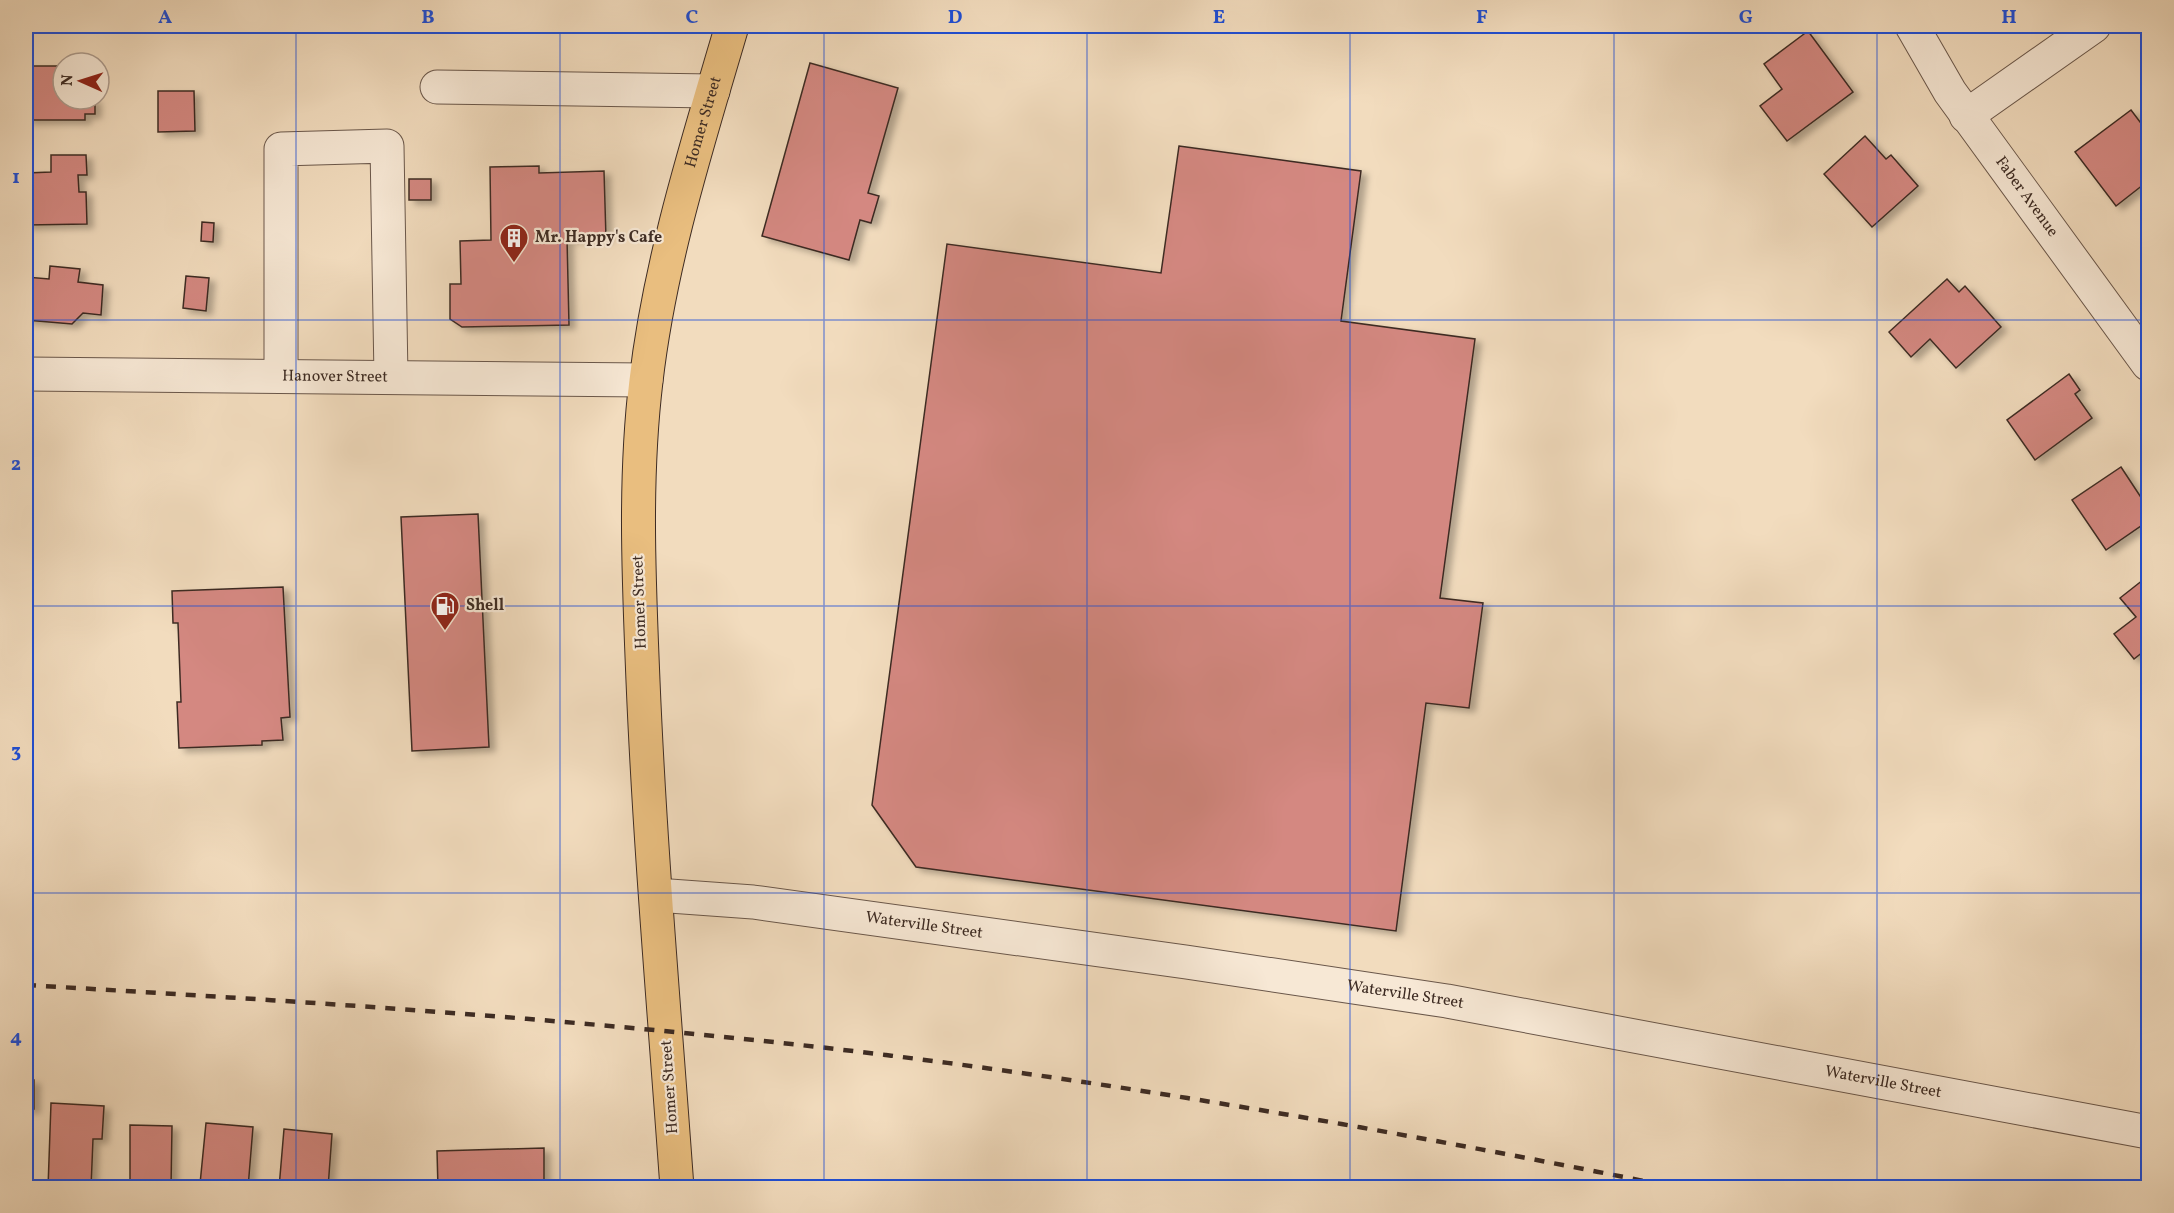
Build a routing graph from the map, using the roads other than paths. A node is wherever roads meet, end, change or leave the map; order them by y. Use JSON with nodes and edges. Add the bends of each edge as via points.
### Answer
{"nodes":[{"id":1,"x":732,"y":26,"type":"edge"},
{"id":2,"x":1912,"y":26,"type":"edge"},
{"id":3,"x":2094,"y":26,"type":"edge"},
{"id":4,"x":437,"y":87,"type":"dead end"},
{"id":5,"x":712,"y":91,"type":"junction"},
{"id":6,"x":1966,"y":116,"type":"junction"},
{"id":7,"x":2148,"y":364,"type":"edge"},
{"id":8,"x":26,"y":374,"type":"edge"},
{"id":9,"x":281,"y":376,"type":"junction"},
{"id":10,"x":391,"y":377,"type":"junction"},
{"id":11,"x":646,"y":380,"type":"junction"},
{"id":12,"x":656,"y":895,"type":"junction"},
{"id":13,"x":2148,"y":1132,"type":"edge"},
{"id":14,"x":677,"y":1188,"type":"edge"}],
"edges":[{"from":1,"to":5,"type":"main road","name":"Homer Street"},
{"from":2,"to":6,"type":"street","name":"Faber Avenue"},
{"from":3,"to":6,"type":"street"},
{"from":4,"to":5,"type":"street"},
{"from":5,"to":11,"type":"main road","name":"Homer Street","via":[[671,245]]},
{"from":6,"to":7,"type":"street","name":"Faber Avenue"},
{"from":8,"to":9,"type":"street","name":"Hanover Street"},
{"from":9,"to":10,"type":"street","name":"Hanover Street"},
{"from":9,"to":10,"type":"street","via":[[281,149],[387,146]]},
{"from":10,"to":11,"type":"street","name":"Hanover Street"},
{"from":11,"to":12,"type":"main road","name":"Homer Street","via":[[639,450],[639,566]]},
{"from":12,"to":13,"type":"street","name":"Waterville Street","via":[[753,902],[1447,1001]]},
{"from":12,"to":14,"type":"main road","name":"Homer Street"}]}
